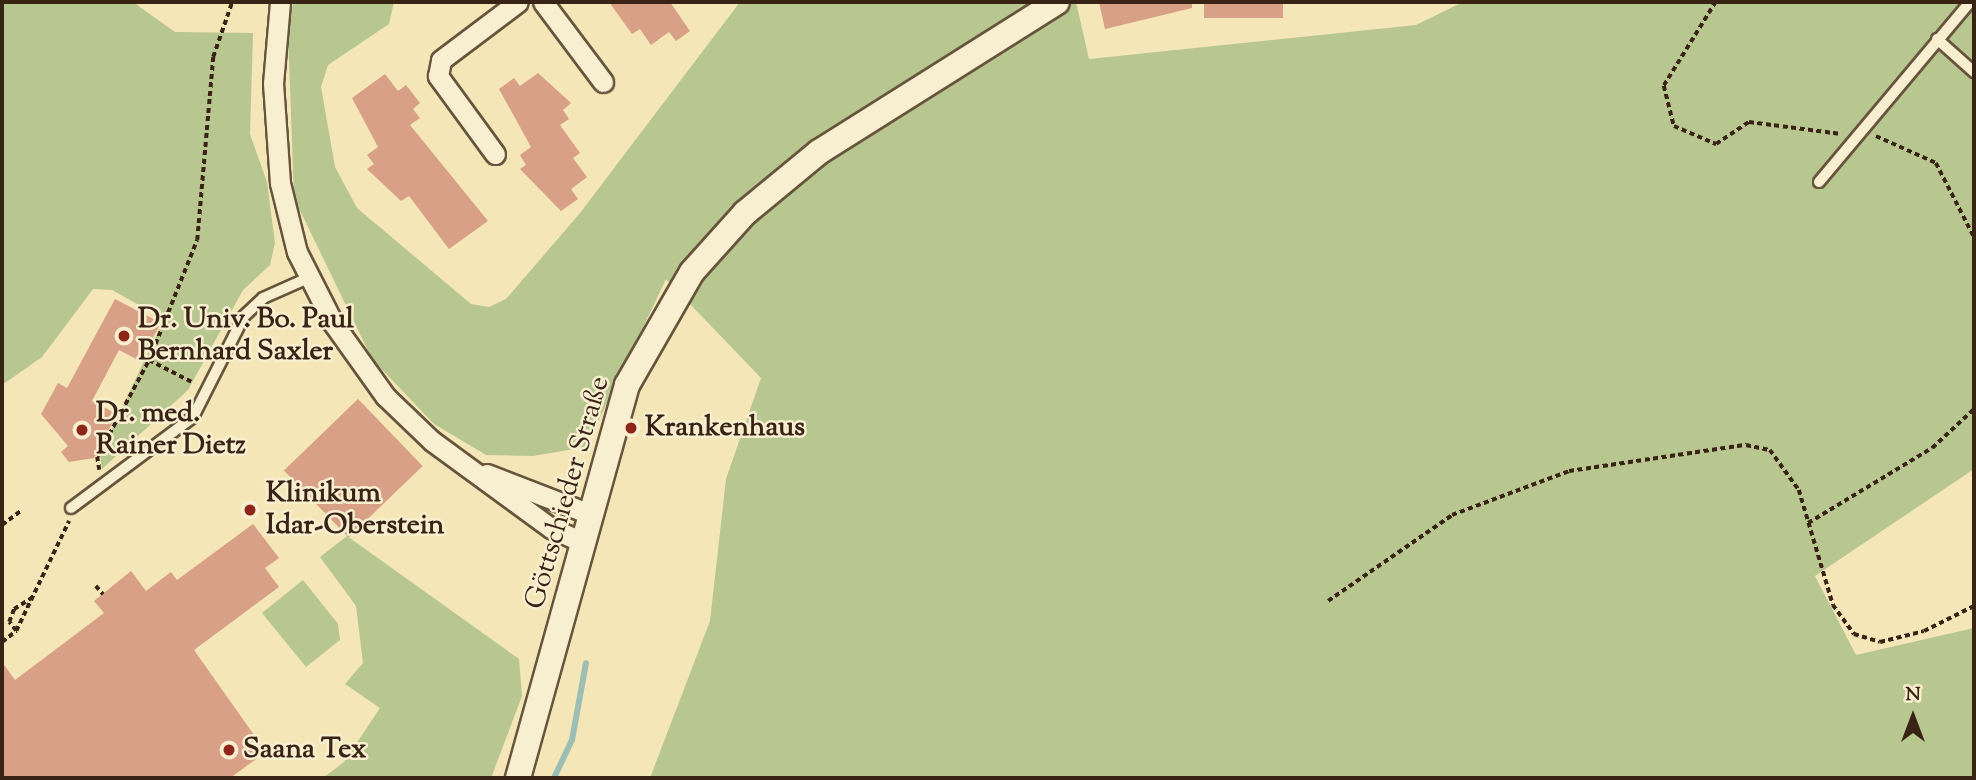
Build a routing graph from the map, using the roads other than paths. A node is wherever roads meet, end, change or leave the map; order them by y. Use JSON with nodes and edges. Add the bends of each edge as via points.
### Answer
{"nodes":[{"id":1,"x":280,"y":2,"type":"edge"},
{"id":2,"x":518,"y":2,"type":"edge"},
{"id":3,"x":543,"y":2,"type":"edge"},
{"id":4,"x":1058,"y":2,"type":"edge"},
{"id":5,"x":1970,"y":2,"type":"edge"},
{"id":6,"x":1937,"y":39,"type":"junction"},
{"id":7,"x":1974,"y":72,"type":"edge"},
{"id":8,"x":603,"y":82,"type":"dead end"},
{"id":9,"x":495,"y":155,"type":"dead end"},
{"id":10,"x":1819,"y":182,"type":"dead end"},
{"id":11,"x":308,"y":278,"type":"junction"},
{"id":12,"x":459,"y":464,"type":"junction"},
{"id":13,"x":71,"y":508,"type":"road end"},
{"id":14,"x":590,"y":514,"type":"junction"},
{"id":15,"x":583,"y":542,"type":"junction"},
{"id":16,"x":518,"y":778,"type":"edge"}],
"edges":[{"from":1,"to":11,"type":"street","via":[[273,83],[280,183]]},
{"from":2,"to":9,"type":"street","via":[[441,60],[438,76]]},
{"from":3,"to":8,"type":"street"},
{"from":4,"to":14,"type":"street","name":"Göttschieder Straße","via":[[819,152],[714,244],[665,314],[627,385]]},
{"from":5,"to":6,"type":"lane"},
{"from":6,"to":7,"type":"lane"},
{"from":6,"to":10,"type":"lane","via":[[1852,136]]},
{"from":11,"to":12,"type":"street","via":[[371,379]]},
{"from":11,"to":13,"type":"lane","via":[[263,298],[244,316],[193,417]]},
{"from":12,"to":14,"type":"street"},
{"from":12,"to":15,"type":"street","via":[[551,528]]},
{"from":14,"to":15,"type":"street","name":"Göttschieder Straße"},
{"from":15,"to":16,"type":"street","name":"Göttschieder Straße"}]}
